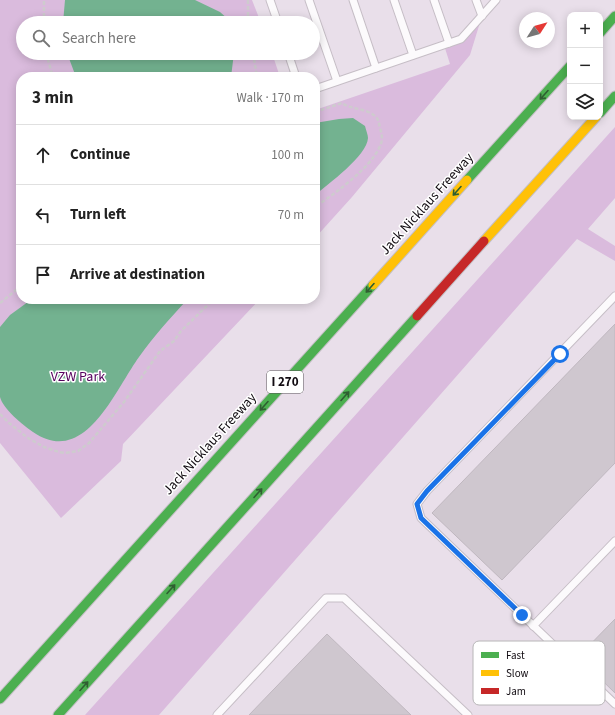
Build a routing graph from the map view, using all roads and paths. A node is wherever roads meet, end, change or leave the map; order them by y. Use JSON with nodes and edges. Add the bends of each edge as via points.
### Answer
{"nodes":[{"id":1,"x":44,"y":0,"type":"edge"},
{"id":2,"x":248,"y":0,"type":"edge"},
{"id":3,"x":270,"y":0,"type":"edge"},
{"id":4,"x":310,"y":0,"type":"edge"},
{"id":5,"x":353,"y":0,"type":"edge"},
{"id":6,"x":394,"y":0,"type":"edge"},
{"id":7,"x":434,"y":0,"type":"edge"},
{"id":8,"x":476,"y":0,"type":"edge"},
{"id":9,"x":496,"y":0,"type":"edge"},
{"id":10,"x":44,"y":16,"type":"edge"},
{"id":11,"x":248,"y":16,"type":"edge"},
{"id":12,"x":276,"y":16,"type":"edge"},
{"id":13,"x":315,"y":16,"type":"edge"},
{"id":14,"x":482,"y":16,"type":"junction"},
{"id":15,"x":615,"y":16,"type":"edge"},
{"id":16,"x":320,"y":30,"type":"edge"},
{"id":17,"x":603,"y":30,"type":"edge"},
{"id":18,"x":449,"y":43,"type":"junction"},
{"id":19,"x":413,"y":55,"type":"junction"},
{"id":20,"x":48,"y":60,"type":"edge"},
{"id":21,"x":254,"y":60,"type":"edge"},
{"id":22,"x":290,"y":60,"type":"edge"},
{"id":23,"x":376,"y":68,"type":"junction"},
{"id":24,"x":567,"y":69,"type":"edge"},
{"id":25,"x":52,"y":72,"type":"edge"},
{"id":26,"x":256,"y":72,"type":"edge"},
{"id":27,"x":294,"y":72,"type":"edge"},
{"id":28,"x":337,"y":81,"type":"junction"},
{"id":29,"x":320,"y":87,"type":"edge"},
{"id":30,"x":615,"y":96,"type":"edge"},
{"id":31,"x":320,"y":110,"type":"edge"},
{"id":32,"x":603,"y":110,"type":"edge"},
{"id":33,"x":593,"y":120,"type":"edge"},
{"id":34,"x":320,"y":203,"type":"edge"},
{"id":35,"x":16,"y":290,"type":"edge"},
{"id":36,"x":615,"y":296,"type":"edge"},
{"id":37,"x":0,"y":303,"type":"edge"},
{"id":38,"x":209,"y":304,"type":"edge"},
{"id":39,"x":0,"y":414,"type":"edge"},
{"id":40,"x":615,"y":541,"type":"edge"},
{"id":41,"x":534,"y":626,"type":"junction"},
{"id":42,"x":550,"y":641,"type":"edge"},
{"id":43,"x":605,"y":694,"type":"edge"},
{"id":44,"x":0,"y":699,"type":"edge"},
{"id":45,"x":615,"y":704,"type":"edge"},
{"id":46,"x":58,"y":715,"type":"edge"},
{"id":47,"x":217,"y":715,"type":"edge"},
{"id":48,"x":468,"y":715,"type":"edge"}],
"edges":[{"from":1,"to":10,"type":"path"},
{"from":2,"to":11,"type":"path"},
{"from":3,"to":12,"type":"lane"},
{"from":4,"to":13,"type":"lane"},
{"from":5,"to":23,"type":"lane"},
{"from":6,"to":19,"type":"lane"},
{"from":7,"to":18,"type":"lane"},
{"from":8,"to":14,"type":"lane"},
{"from":9,"to":14,"type":"lane"},
{"from":14,"to":18,"type":"lane","via":[[461,39]]},
{"from":15,"to":17,"type":"highway"},
{"from":16,"to":28,"type":"lane"},
{"from":18,"to":19,"type":"lane"},
{"from":19,"to":23,"type":"lane"},
{"from":20,"to":25,"type":"path"},
{"from":21,"to":26,"type":"path"},
{"from":22,"to":27,"type":"lane"},
{"from":23,"to":28,"type":"lane"},
{"from":24,"to":44,"type":"highway","name":"Jack Nicklaus Freeway","number":"I 270","one_way":true},
{"from":28,"to":29,"type":"lane"},
{"from":30,"to":32,"type":"highway"},
{"from":31,"to":34,"type":"path","via":[[342,103],[366,111],[378,119],[382,135],[380,146],[363,169]]},
{"from":46,"to":33,"type":"highway","one_way":true},
{"from":35,"to":37,"type":"path"},
{"from":36,"to":41,"type":"lane","via":[[432,485],[417,504],[421,518]]},
{"from":38,"to":39,"type":"path","via":[[174,341],[160,351],[124,402],[89,443],[78,451],[59,452],[44,447],[28,438]]},
{"from":40,"to":41,"type":"lane"},
{"from":41,"to":42,"type":"lane"},
{"from":43,"to":45,"type":"lane"},
{"from":47,"to":48,"type":"lane","via":[[326,598],[344,598]]}]}
